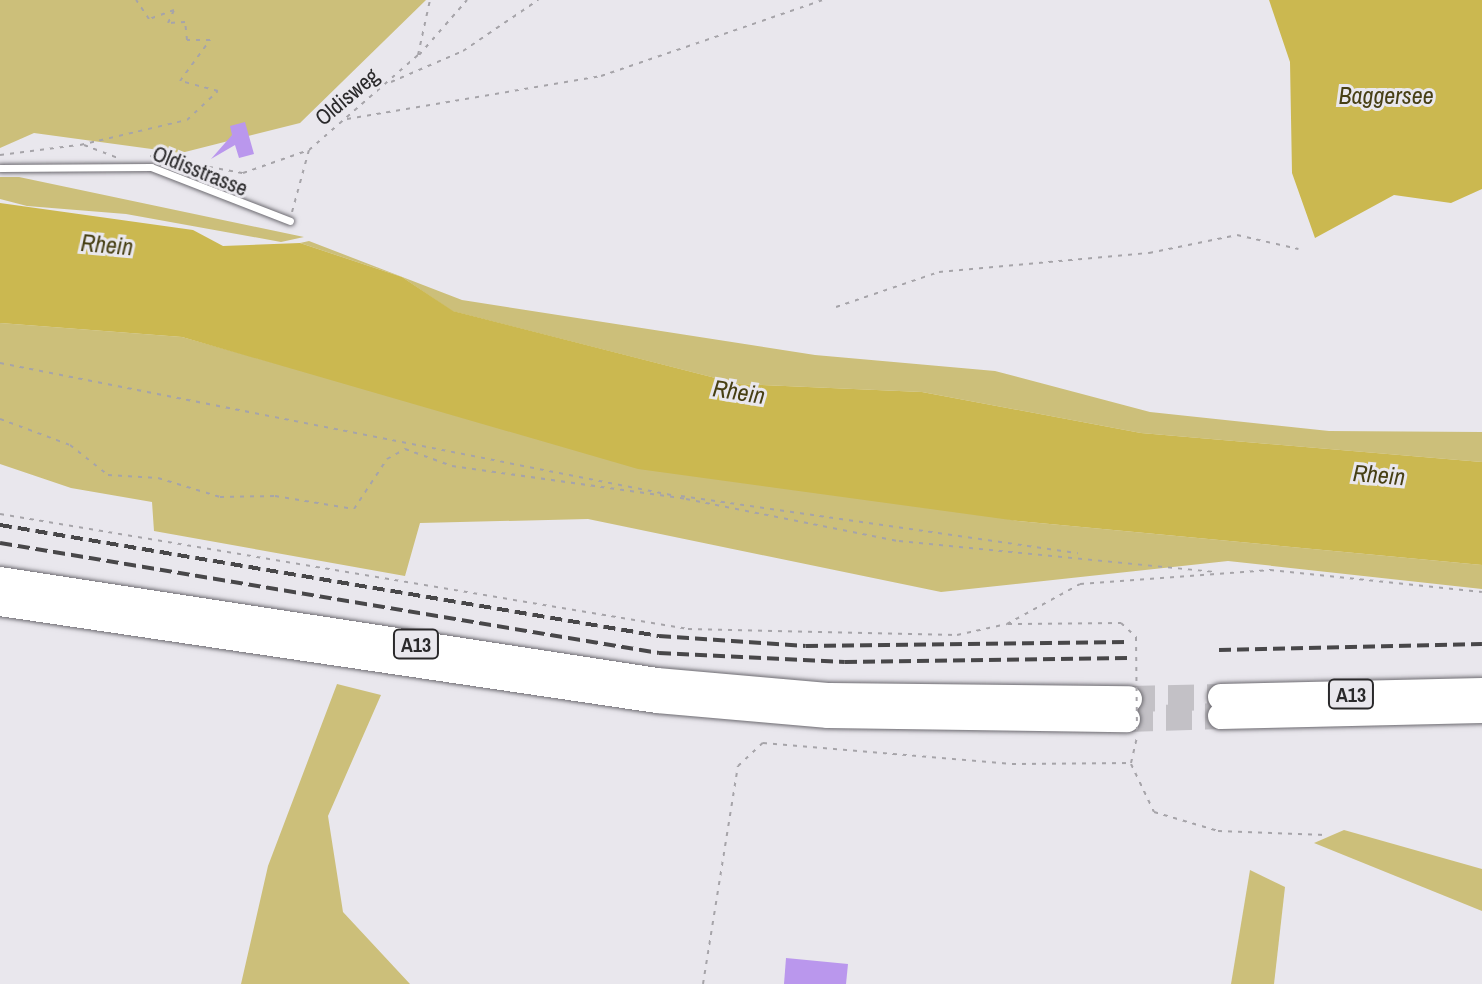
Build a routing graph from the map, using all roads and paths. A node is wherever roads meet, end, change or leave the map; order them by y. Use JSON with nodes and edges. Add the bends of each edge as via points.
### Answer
{"nodes":[{"id":1,"x":136,"y":0,"type":"edge"},
{"id":2,"x":430,"y":0,"type":"edge"},
{"id":3,"x":467,"y":0,"type":"edge"},
{"id":4,"x":538,"y":0,"type":"edge"},
{"id":5,"x":823,"y":0,"type":"edge"},
{"id":6,"x":418,"y":55,"type":"junction"},
{"id":7,"x":390,"y":83,"type":"junction"},
{"id":8,"x":347,"y":119,"type":"junction"},
{"id":9,"x":80,"y":145,"type":"dead end"},
{"id":10,"x":0,"y":168,"type":"edge"},
{"id":11,"x":290,"y":221,"type":"joint"},
{"id":12,"x":1298,"y":249,"type":"dead end"},
{"id":13,"x":836,"y":307,"type":"dead end"},
{"id":14,"x":0,"y":363,"type":"edge"},
{"id":15,"x":0,"y":419,"type":"edge"},
{"id":16,"x":676,"y":497,"type":"junction"},
{"id":17,"x":0,"y":514,"type":"edge"},
{"id":18,"x":1079,"y":554,"type":"junction"},
{"id":19,"x":1217,"y":573,"type":"junction"},
{"id":20,"x":0,"y":580,"type":"edge"},
{"id":21,"x":1482,"y":592,"type":"edge"},
{"id":22,"x":0,"y":603,"type":"edge"},
{"id":23,"x":1007,"y":624,"type":"junction"},
{"id":24,"x":1482,"y":691,"type":"edge"},
{"id":25,"x":1482,"y":710,"type":"edge"},
{"id":26,"x":1131,"y":718,"type":"junction"},
{"id":27,"x":1131,"y":763,"type":"junction"},
{"id":28,"x":1326,"y":835,"type":"dead end"},
{"id":29,"x":703,"y":984,"type":"edge"}],
"edges":[{"from":1,"to":9,"type":"path","via":[[149,19],[174,10],[168,23],[188,25],[187,40],[210,40],[180,81],[218,91],[187,120]]},
{"from":2,"to":6,"type":"path"},
{"from":3,"to":6,"type":"path","name":"Oldisweg"},
{"from":4,"to":7,"type":"path","via":[[463,51]]},
{"from":5,"to":8,"type":"path","via":[[613,73]]},
{"from":6,"to":7,"type":"path","name":"Oldisweg"},
{"from":7,"to":8,"type":"path","name":"Oldisweg"},
{"from":8,"to":11,"type":"path","name":"Oldisweg","via":[[309,150]]},
{"from":10,"to":11,"type":"lane","name":"Oldisstrasse","via":[[151,167]]},
{"from":12,"to":13,"type":"path","via":[[1237,235],[1149,253],[939,272]]},
{"from":14,"to":16,"type":"path"},
{"from":15,"to":16,"type":"path","via":[[70,445],[108,475],[158,478],[220,497],[275,496],[354,509],[387,459],[405,449],[452,466]]},
{"from":16,"to":18,"type":"path"},
{"from":16,"to":18,"type":"path","via":[[899,541]]},
{"from":17,"to":23,"type":"path","via":[[688,629],[957,635]]},
{"from":18,"to":19,"type":"path"},
{"from":19,"to":21,"type":"path","via":[[1270,570]]},
{"from":19,"to":23,"type":"path","via":[[1080,584]]},
{"from":20,"to":26,"type":"highway","number":"A13","via":[[671,682]]},
{"from":22,"to":26,"type":"highway","number":"A13","via":[[672,702],[828,715]]},
{"from":23,"to":26,"type":"path","bridge":true,"via":[[1121,623],[1136,637]]},
{"from":24,"to":25,"type":"highway","number":"A13","via":[[1221,707]]},
{"from":26,"to":27,"type":"path"},
{"from":27,"to":28,"type":"path","via":[[1154,812],[1218,831]]},
{"from":27,"to":29,"type":"path","via":[[1012,764],[763,743],[738,766]]}]}
